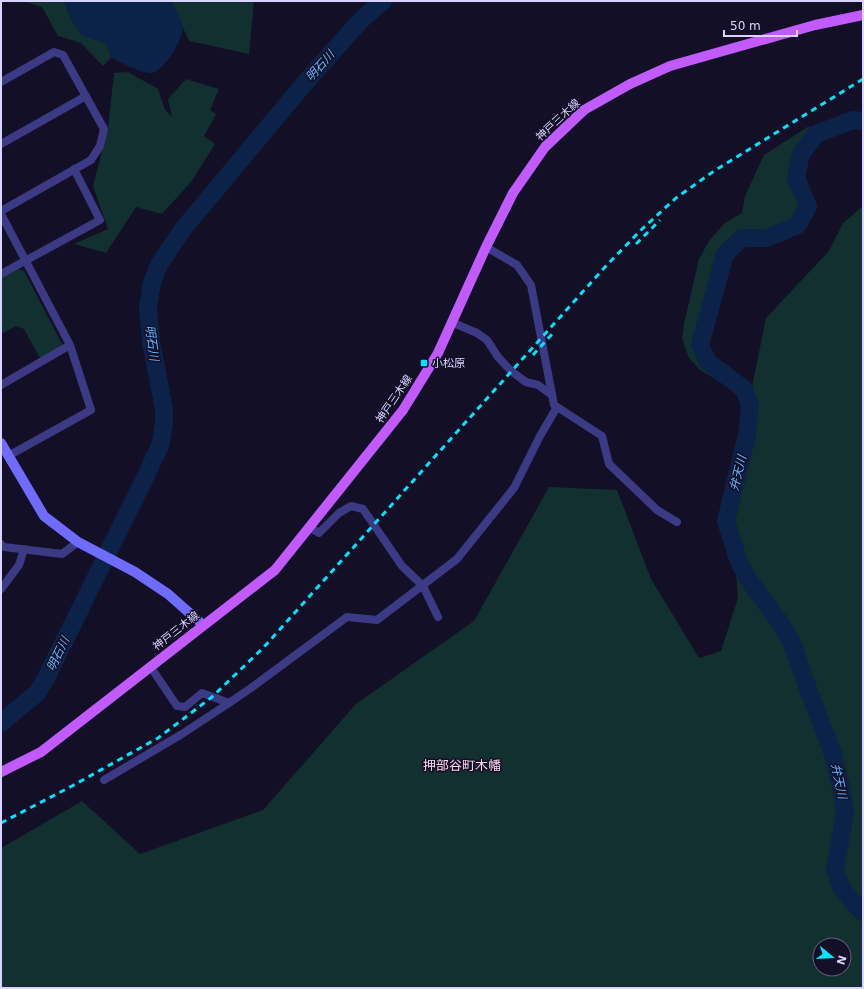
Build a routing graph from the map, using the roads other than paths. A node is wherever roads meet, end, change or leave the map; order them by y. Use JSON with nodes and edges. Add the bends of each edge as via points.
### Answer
{"nodes":[{"id":1,"x":861,"y":15,"type":"edge"},
{"id":2,"x":1,"y":82,"type":"edge"},
{"id":3,"x":86,"y":96,"type":"junction"},
{"id":4,"x":1,"y":144,"type":"edge"},
{"id":5,"x":74,"y":169,"type":"junction"},
{"id":6,"x":1,"y":211,"type":"edge"},
{"id":7,"x":1,"y":214,"type":"edge"},
{"id":8,"x":486,"y":246,"type":"junction"},
{"id":9,"x":25,"y":261,"type":"junction"},
{"id":10,"x":1,"y":274,"type":"edge"},
{"id":11,"x":452,"y":322,"type":"junction"},
{"id":12,"x":70,"y":345,"type":"junction"},
{"id":13,"x":1,"y":385,"type":"edge"},
{"id":14,"x":552,"y":395,"type":"junction"},
{"id":15,"x":557,"y":407,"type":"junction"},
{"id":16,"x":1,"y":443,"type":"edge"},
{"id":17,"x":8,"y":456,"type":"junction"},
{"id":18,"x":677,"y":522,"type":"dead end"},
{"id":19,"x":309,"y":527,"type":"junction"},
{"id":20,"x":78,"y":542,"type":"junction"},
{"id":21,"x":1,"y":544,"type":"edge"},
{"id":22,"x":24,"y":549,"type":"junction"},
{"id":23,"x":423,"y":586,"type":"junction"},
{"id":24,"x":1,"y":589,"type":"edge"},
{"id":25,"x":438,"y":617,"type":"dead end"},
{"id":26,"x":203,"y":625,"type":"junction"},
{"id":27,"x":150,"y":666,"type":"junction"},
{"id":28,"x":229,"y":703,"type":"junction"},
{"id":29,"x":1,"y":772,"type":"edge"},
{"id":30,"x":104,"y":780,"type":"dead end"}],
"edges":[{"from":1,"to":8,"type":"main road","name":"神戸三木線","via":[[670,66],[630,84],[584,110],[545,147],[513,193]]},
{"from":2,"to":3,"type":"street","via":[[54,52],[63,55]]},
{"from":3,"to":4,"type":"street"},
{"from":3,"to":5,"type":"street","via":[[104,129],[100,146],[91,160]]},
{"from":5,"to":6,"type":"street"},
{"from":5,"to":9,"type":"street","via":[[100,220]]},
{"from":7,"to":9,"type":"street"},
{"from":8,"to":11,"type":"main road","name":"神戸三木線"},
{"from":8,"to":14,"type":"street","via":[[517,265],[531,285]]},
{"from":9,"to":10,"type":"street"},
{"from":9,"to":12,"type":"street"},
{"from":11,"to":14,"type":"street","via":[[487,340],[511,371],[526,382],[538,384]]},
{"from":11,"to":19,"type":"main road","name":"神戸三木線","via":[[438,353],[403,410]]},
{"from":12,"to":13,"type":"street"},
{"from":12,"to":17,"type":"street","via":[[91,410]]},
{"from":14,"to":15,"type":"street"},
{"from":15,"to":18,"type":"street","via":[[602,436],[610,464],[657,510]]},
{"from":15,"to":23,"type":"street","via":[[514,488],[457,559]]},
{"from":16,"to":17,"type":"street"},
{"from":17,"to":20,"type":"street","via":[[44,516]]},
{"from":19,"to":23,"type":"street","via":[[319,533],[339,513],[351,506],[363,509],[402,566]]},
{"from":19,"to":26,"type":"main road","name":"神戸三木線","via":[[275,570]]},
{"from":20,"to":22,"type":"street","via":[[62,554]]},
{"from":20,"to":26,"type":"street","via":[[135,572],[168,594]]},
{"from":21,"to":22,"type":"street","via":[[4,547]]},
{"from":22,"to":24,"type":"street","via":[[19,565]]},
{"from":23,"to":25,"type":"street"},
{"from":23,"to":28,"type":"street","via":[[377,620],[347,616]]},
{"from":26,"to":27,"type":"main road","name":"神戸三木線"},
{"from":27,"to":28,"type":"street","via":[[177,706],[185,707],[202,693]]},
{"from":27,"to":29,"type":"main road","name":"神戸三木線","via":[[41,752]]},
{"from":28,"to":30,"type":"street"}]}
